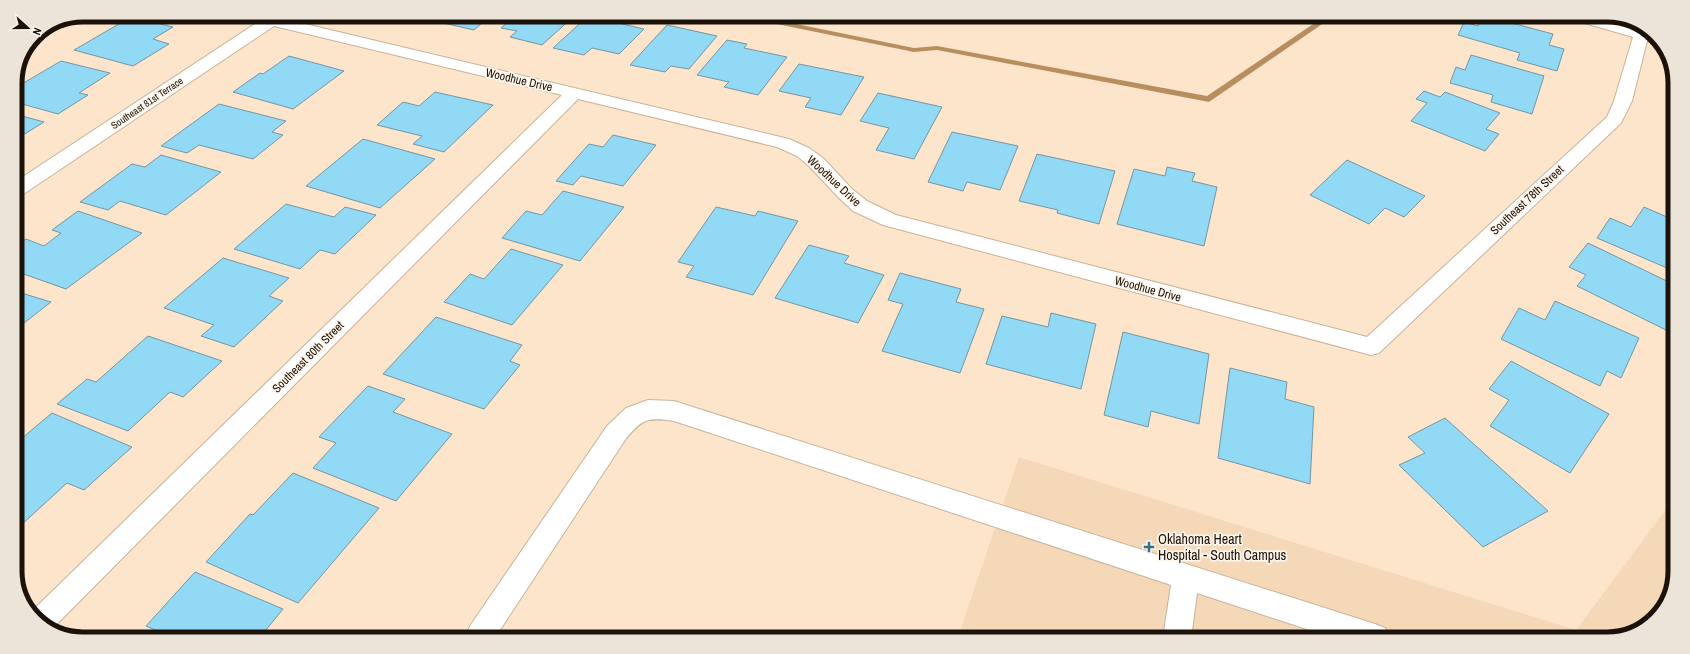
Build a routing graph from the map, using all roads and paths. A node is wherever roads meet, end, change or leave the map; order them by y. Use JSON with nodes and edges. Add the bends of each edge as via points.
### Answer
{"nodes":[{"id":1,"x":269,"y":22,"type":"edge"},
{"id":2,"x":291,"y":22,"type":"edge"},
{"id":3,"x":1598,"y":22,"type":"edge"},
{"id":4,"x":1640,"y":32,"type":"edge"},
{"id":5,"x":1646,"y":37,"type":"edge"},
{"id":6,"x":574,"y":93,"type":"junction"},
{"id":7,"x":22,"y":186,"type":"edge"},
{"id":8,"x":1371,"y":347,"type":"joint"},
{"id":9,"x":1186,"y":577,"type":"junction"},
{"id":10,"x":44,"y":618,"type":"edge"},
{"id":11,"x":1329,"y":631,"type":"edge"},
{"id":12,"x":483,"y":632,"type":"edge"},
{"id":13,"x":1178,"y":632,"type":"edge"}],
"edges":[{"from":1,"to":7,"type":"street","name":"Southeast 81st Terrace"},
{"from":2,"to":6,"type":"street","name":"Woodhue Drive"},
{"from":3,"to":4,"type":"street"},
{"from":5,"to":8,"type":"street","name":"Southeast 78th Street","via":[[1615,119]]},
{"from":6,"to":8,"type":"street","name":"Woodhue Drive","via":[[783,143],[803,152],[816,162],[860,206],[890,220]]},
{"from":6,"to":10,"type":"street","name":"Southeast 80th Street"},
{"from":9,"to":11,"type":"street"},
{"from":9,"to":12,"type":"street","via":[[659,408],[641,412],[628,419],[616,433]]},
{"from":9,"to":13,"type":"street"}]}
